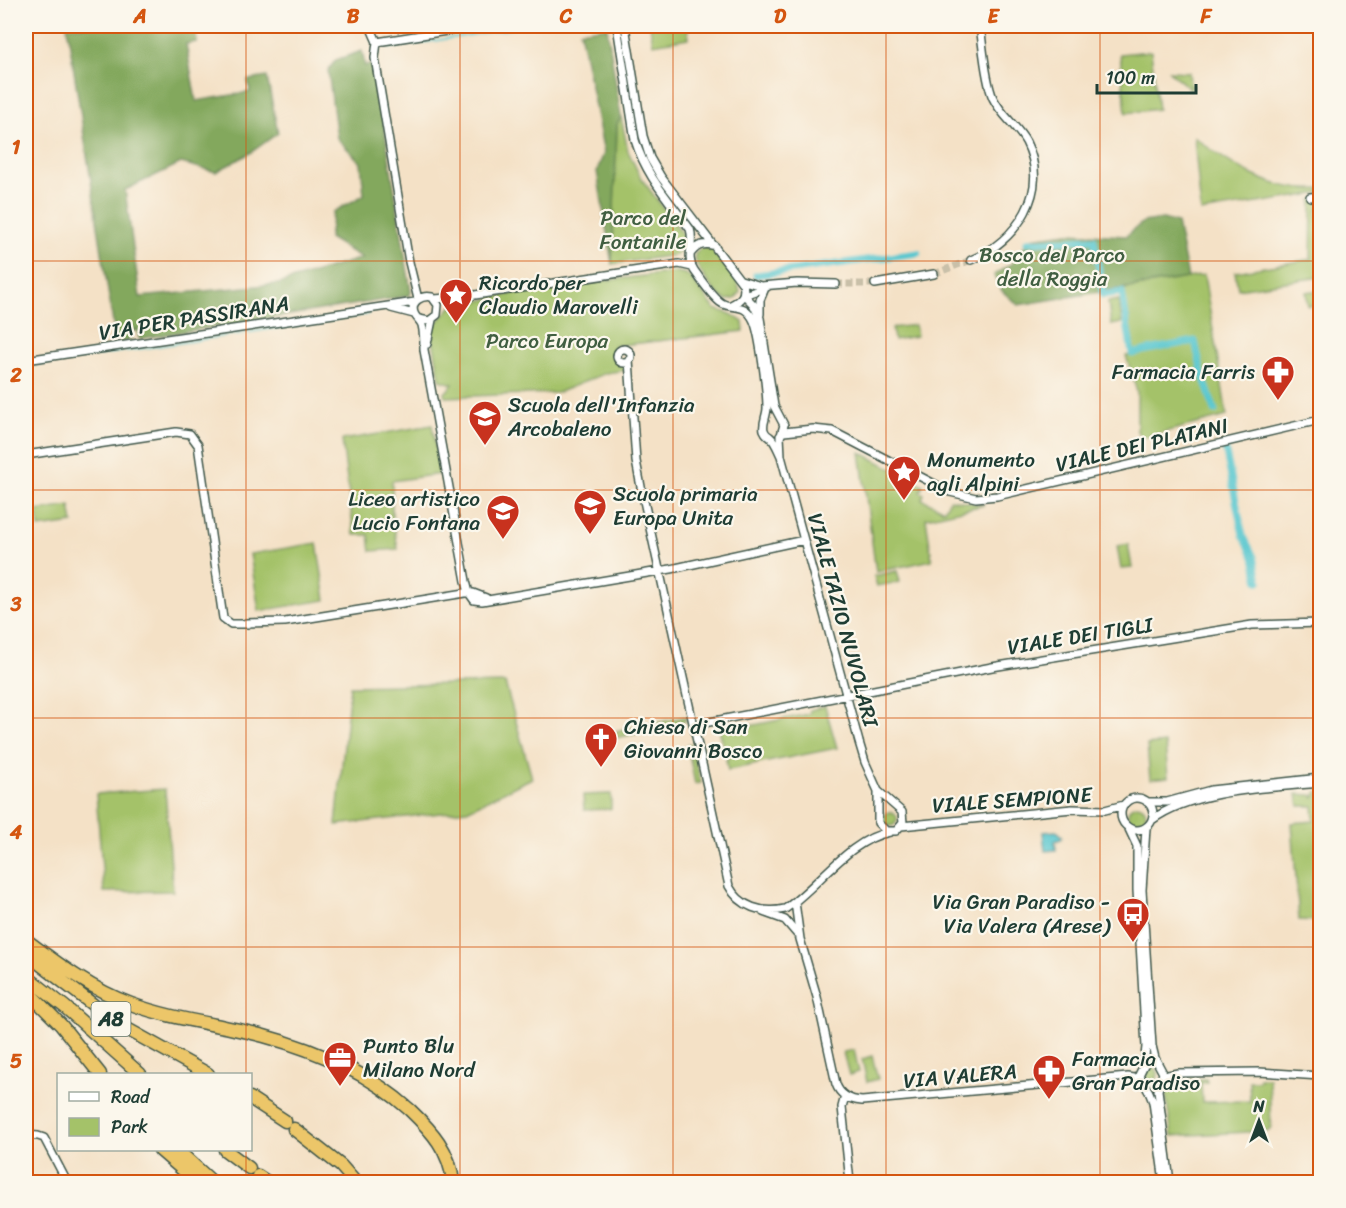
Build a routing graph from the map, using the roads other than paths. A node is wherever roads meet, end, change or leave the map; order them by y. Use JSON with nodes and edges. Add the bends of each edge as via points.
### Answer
{"nodes":[{"id":1,"x":370,"y":26,"type":"edge"},
{"id":2,"x":478,"y":26,"type":"edge"},
{"id":3,"x":616,"y":26,"type":"edge"},
{"id":4,"x":625,"y":26,"type":"edge"},
{"id":5,"x":980,"y":26,"type":"edge"},
{"id":6,"x":377,"y":42,"type":"junction"},
{"id":7,"x":1320,"y":196,"type":"edge"},
{"id":8,"x":1310,"y":197,"type":"dead end"},
{"id":9,"x":715,"y":246,"type":"junction"},
{"id":10,"x":690,"y":255,"type":"junction"},
{"id":11,"x":971,"y":260,"type":"tunnel mouth"},
{"id":12,"x":679,"y":264,"type":"junction"},
{"id":13,"x":692,"y":267,"type":"junction"},
{"id":14,"x":412,"y":274,"type":"junction"},
{"id":15,"x":934,"y":274,"type":"tunnel mouth"},
{"id":16,"x":741,"y":280,"type":"junction"},
{"id":17,"x":836,"y":284,"type":"tunnel mouth"},
{"id":18,"x":875,"y":284,"type":"tunnel mouth"},
{"id":19,"x":773,"y":285,"type":"junction"},
{"id":20,"x":765,"y":288,"type":"junction"},
{"id":21,"x":744,"y":295,"type":"junction"},
{"id":22,"x":462,"y":297,"type":"junction"},
{"id":23,"x":430,"y":298,"type":"junction"},
{"id":24,"x":417,"y":300,"type":"junction"},
{"id":25,"x":731,"y":305,"type":"junction"},
{"id":26,"x":367,"y":308,"type":"junction"},
{"id":27,"x":439,"y":309,"type":"junction"},
{"id":28,"x":417,"y":316,"type":"junction"},
{"id":29,"x":760,"y":318,"type":"junction"},
{"id":30,"x":432,"y":320,"type":"junction"},
{"id":31,"x":26,"y":360,"type":"edge"},
{"id":32,"x":629,"y":360,"type":"dead end"},
{"id":33,"x":427,"y":362,"type":"junction"},
{"id":34,"x":1320,"y":420,"type":"edge"},
{"id":35,"x":765,"y":421,"type":"junction"},
{"id":36,"x":781,"y":421,"type":"junction"},
{"id":37,"x":807,"y":429,"type":"junction"},
{"id":38,"x":782,"y":434,"type":"junction"},
{"id":39,"x":772,"y":437,"type":"junction"},
{"id":40,"x":26,"y":455,"type":"edge"},
{"id":41,"x":781,"y":456,"type":"junction"},
{"id":42,"x":804,"y":540,"type":"junction"},
{"id":43,"x":659,"y":571,"type":"junction"},
{"id":44,"x":471,"y":594,"type":"junction"},
{"id":45,"x":1320,"y":623,"type":"edge"},
{"id":46,"x":846,"y":694,"type":"junction"},
{"id":47,"x":694,"y":725,"type":"junction"},
{"id":48,"x":1320,"y":778,"type":"edge"},
{"id":49,"x":1320,"y":783,"type":"edge"},
{"id":50,"x":878,"y":791,"type":"junction"},
{"id":51,"x":1147,"y":802,"type":"junction"},
{"id":52,"x":1124,"y":805,"type":"junction"},
{"id":53,"x":892,"y":806,"type":"junction"},
{"id":54,"x":1105,"y":810,"type":"junction"},
{"id":55,"x":879,"y":813,"type":"junction"},
{"id":56,"x":903,"y":816,"type":"junction"},
{"id":57,"x":1122,"y":820,"type":"junction"},
{"id":58,"x":1152,"y":820,"type":"junction"},
{"id":59,"x":878,"y":823,"type":"junction"},
{"id":60,"x":922,"y":824,"type":"junction"},
{"id":61,"x":901,"y":826,"type":"junction"},
{"id":62,"x":1146,"y":828,"type":"junction"},
{"id":63,"x":1130,"y":829,"type":"junction"},
{"id":64,"x":890,"y":832,"type":"junction"},
{"id":65,"x":871,"y":838,"type":"junction"},
{"id":66,"x":795,"y":902,"type":"junction"},
{"id":67,"x":751,"y":907,"type":"junction"},
{"id":68,"x":785,"y":909,"type":"junction"},
{"id":69,"x":785,"y":920,"type":"junction"},
{"id":70,"x":800,"y":939,"type":"junction"},
{"id":71,"x":26,"y":940,"type":"edge"},
{"id":72,"x":26,"y":953,"type":"edge"},
{"id":73,"x":26,"y":975,"type":"edge"},
{"id":74,"x":26,"y":990,"type":"edge"},
{"id":75,"x":1142,"y":1067,"type":"junction"},
{"id":76,"x":99,"y":1073,"type":"edge"},
{"id":77,"x":138,"y":1073,"type":"edge"},
{"id":78,"x":206,"y":1073,"type":"edge"},
{"id":79,"x":1160,"y":1073,"type":"junction"},
{"id":80,"x":1320,"y":1076,"type":"edge"},
{"id":81,"x":1114,"y":1079,"type":"junction"},
{"id":82,"x":1142,"y":1081,"type":"junction"},
{"id":83,"x":845,"y":1096,"type":"junction"},
{"id":84,"x":252,"y":1099,"type":"edge"},
{"id":85,"x":26,"y":1135,"type":"edge"},
{"id":86,"x":162,"y":1151,"type":"edge"},
{"id":87,"x":179,"y":1151,"type":"edge"},
{"id":88,"x":228,"y":1151,"type":"edge"},
{"id":89,"x":258,"y":1175,"type":"edge"},
{"id":90,"x":67,"y":1182,"type":"edge"},
{"id":91,"x":197,"y":1182,"type":"edge"},
{"id":92,"x":212,"y":1182,"type":"edge"},
{"id":93,"x":355,"y":1182,"type":"edge"},
{"id":94,"x":453,"y":1182,"type":"edge"},
{"id":95,"x":850,"y":1182,"type":"edge"},
{"id":96,"x":1164,"y":1182,"type":"edge"},
{"id":97,"x":1170,"y":1182,"type":"edge"}],
"edges":[{"from":1,"to":6,"type":"street"},
{"from":2,"to":6,"type":"street"},
{"from":3,"to":10,"type":"street","via":[[635,140],[652,179],[690,230]]},
{"from":4,"to":9,"type":"street","via":[[641,127],[650,158]]},
{"from":5,"to":11,"type":"street","via":[[991,93],[1026,143],[1034,185],[1030,204],[1013,230],[988,252]]},
{"from":6,"to":14,"type":"street","via":[[375,58]]},
{"from":7,"to":8,"type":"street"},
{"from":9,"to":10,"type":"street","via":[[703,244]]},
{"from":9,"to":16,"type":"street"},
{"from":10,"to":12,"type":"street"},
{"from":10,"to":13,"type":"street"},
{"from":12,"to":13,"type":"street"},
{"from":12,"to":22,"type":"street"},
{"from":13,"to":25,"type":"street","via":[[716,298]]},
{"from":14,"to":23,"type":"street"},
{"from":14,"to":24,"type":"street"},
{"from":15,"to":18,"type":"street"},
{"from":16,"to":19,"type":"street"},
{"from":16,"to":21,"type":"street"},
{"from":17,"to":19,"type":"street"},
{"from":19,"to":20,"type":"street"},
{"from":20,"to":21,"type":"street"},
{"from":20,"to":29,"type":"street"},
{"from":21,"to":25,"type":"street"},
{"from":21,"to":29,"type":"street"},
{"from":22,"to":23,"type":"street"},
{"from":22,"to":27,"type":"street"},
{"from":23,"to":24,"type":"street"},
{"from":23,"to":27,"type":"street"},
{"from":24,"to":26,"type":"street","name":"VIA PER PASSIRANA"},
{"from":24,"to":28,"type":"street"},
{"from":25,"to":35,"type":"street","via":[[748,313],[755,324],[766,397]]},
{"from":26,"to":28,"type":"street","name":"VIA PER PASSIRANA","via":[[394,308]]},
{"from":26,"to":31,"type":"street","name":"VIA PER PASSIRANA"},
{"from":27,"to":30,"type":"street"},
{"from":28,"to":30,"type":"street"},
{"from":28,"to":33,"type":"street"},
{"from":29,"to":36,"type":"street","via":[[774,406]]},
{"from":30,"to":33,"type":"street"},
{"from":32,"to":43,"type":"street","via":[[638,470]]},
{"from":33,"to":44,"type":"street"},
{"from":34,"to":37,"type":"street","name":"VIALE DEI PLATANI","via":[[976,498],[948,492],[837,433]]},
{"from":35,"to":36,"type":"street","via":[[770,417]]},
{"from":35,"to":39,"type":"street","via":[[764,431]]},
{"from":36,"to":37,"type":"street","name":"VIALE DEI PLATANI"},
{"from":36,"to":38,"type":"street"},
{"from":37,"to":38,"type":"street","name":"VIALE DEI PLATANI"},
{"from":38,"to":39,"type":"street"},
{"from":38,"to":41,"type":"street","name":"VIALE TAZIO NUVOLARI"},
{"from":39,"to":41,"type":"street","name":"VIALE TAZIO NUVOLARI"},
{"from":40,"to":44,"type":"street","via":[[176,432],[190,434],[198,445],[222,613],[229,622],[285,622]]},
{"from":41,"to":42,"type":"street","name":"VIALE TAZIO NUVOLARI"},
{"from":42,"to":43,"type":"street"},
{"from":42,"to":46,"type":"street","name":"VIALE TAZIO NUVOLARI"},
{"from":43,"to":44,"type":"street","via":[[489,599]]},
{"from":43,"to":47,"type":"street"},
{"from":45,"to":46,"type":"street","name":"VIALE DEI TIGLI","via":[[1252,625]]},
{"from":46,"to":47,"type":"street","name":"VIALE DEI TIGLI"},
{"from":46,"to":50,"type":"street","name":"VIALE TAZIO NUVOLARI","via":[[864,762]]},
{"from":47,"to":67,"type":"street","via":[[729,886],[738,900]]},
{"from":48,"to":51,"type":"street","via":[[1211,790],[1167,802]]},
{"from":49,"to":58,"type":"street","via":[[1218,795],[1169,809]]},
{"from":50,"to":53,"type":"street","name":"VIALE TAZIO NUVOLARI"},
{"from":50,"to":55,"type":"street","name":"VIALE TAZIO NUVOLARI"},
{"from":51,"to":52,"type":"street","via":[[1135,798]]},
{"from":51,"to":58,"type":"street"},
{"from":52,"to":54,"type":"street","name":"VIALE SEMPIONE"},
{"from":52,"to":57,"type":"street"},
{"from":53,"to":55,"type":"street"},
{"from":53,"to":56,"type":"street"},
{"from":54,"to":57,"type":"street","name":"VIALE SEMPIONE"},
{"from":54,"to":60,"type":"street","name":"VIALE SEMPIONE","via":[[1072,809]]},
{"from":55,"to":59,"type":"street"},
{"from":56,"to":60,"type":"street","name":"VIALE SEMPIONE"},
{"from":56,"to":61,"type":"street"},
{"from":57,"to":63,"type":"street"},
{"from":58,"to":62,"type":"street"},
{"from":59,"to":64,"type":"street"},
{"from":59,"to":65,"type":"street"},
{"from":60,"to":61,"type":"street","name":"VIALE SEMPIONE"},
{"from":61,"to":64,"type":"street"},
{"from":62,"to":63,"type":"street"},
{"from":62,"to":79,"type":"street","via":[[1142,890],[1152,1046]]},
{"from":63,"to":75,"type":"street","via":[[1137,846],[1146,1047]]},
{"from":64,"to":65,"type":"street"},
{"from":65,"to":66,"type":"street"},
{"from":66,"to":68,"type":"street"},
{"from":66,"to":70,"type":"street"},
{"from":67,"to":68,"type":"street"},
{"from":67,"to":69,"type":"street"},
{"from":68,"to":69,"type":"street"},
{"from":69,"to":70,"type":"street"},
{"from":70,"to":83,"type":"street","via":[[836,1084]]},
{"from":71,"to":94,"type":"highway","via":[[90,985],[128,1003],[292,1044],[341,1064],[402,1104],[429,1129],[449,1159]]},
{"from":72,"to":78,"type":"highway","number":"A8","via":[[118,1024]]},
{"from":73,"to":77,"type":"highway","number":"A8"},
{"from":74,"to":76,"type":"highway","via":[[56,1019]]},
{"from":75,"to":79,"type":"street","name":"VIA VALERA","via":[[1149,1062]]},
{"from":75,"to":81,"type":"street","name":"VIA VALERA"},
{"from":75,"to":82,"type":"street"},
{"from":79,"to":80,"type":"street","via":[[1273,1072]]},
{"from":79,"to":82,"type":"street","name":"VIA VALERA","via":[[1152,1086]]},
{"from":79,"to":97,"type":"street","via":[[1158,1097]]},
{"from":81,"to":82,"type":"street","name":"VIA VALERA"},
{"from":81,"to":83,"type":"street","name":"VIA VALERA","via":[[862,1101]]},
{"from":82,"to":96,"type":"street","via":[[1152,1102]]},
{"from":83,"to":95,"type":"street"},
{"from":84,"to":93,"type":"highway","via":[[341,1166]]},
{"from":85,"to":90,"type":"street","via":[[47,1141]]},
{"from":86,"to":91,"type":"highway"},
{"from":87,"to":92,"type":"highway"},
{"from":88,"to":89,"type":"highway"}]}
